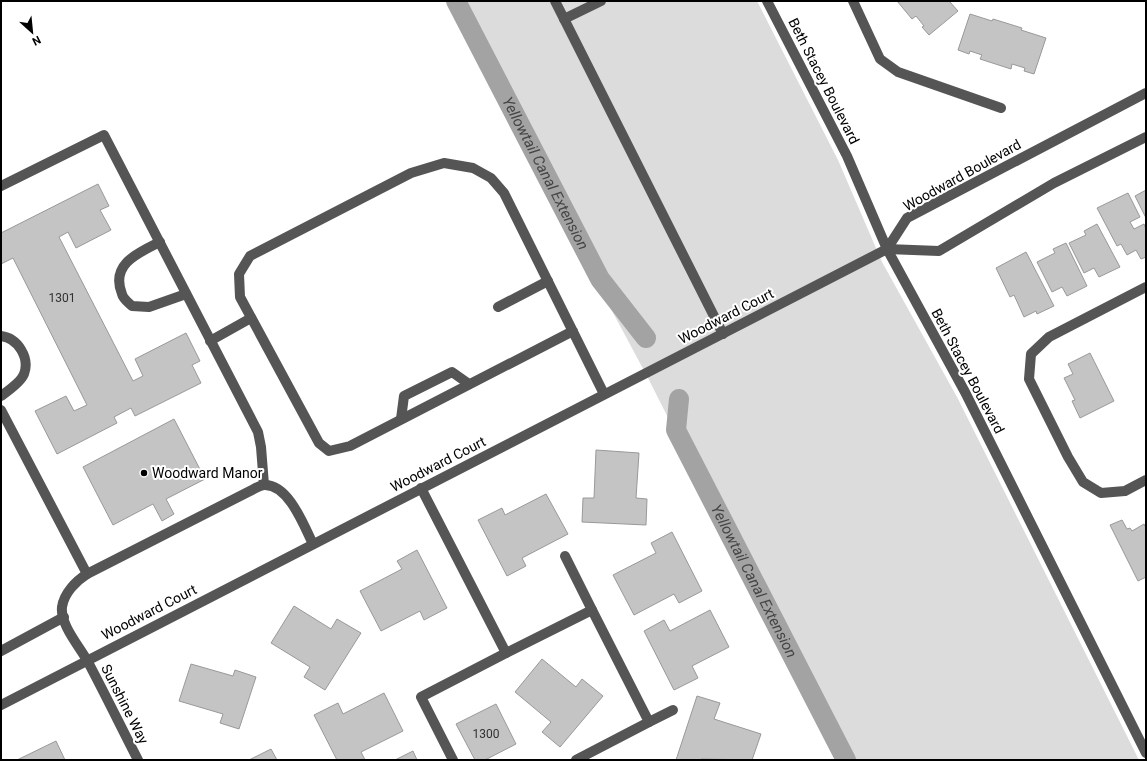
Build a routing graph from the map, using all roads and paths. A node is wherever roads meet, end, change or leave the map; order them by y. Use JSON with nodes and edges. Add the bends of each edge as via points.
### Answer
{"nodes":[{"id":1,"x":555,"y":1,"type":"edge"},
{"id":2,"x":601,"y":1,"type":"edge"},
{"id":3,"x":767,"y":1,"type":"edge"},
{"id":4,"x":853,"y":1,"type":"edge"},
{"id":5,"x":564,"y":19,"type":"junction"},
{"id":6,"x":1146,"y":93,"type":"edge"},
{"id":7,"x":1001,"y":108,"type":"dead end"},
{"id":8,"x":1146,"y":137,"type":"edge"},
{"id":9,"x":1,"y":186,"type":"edge"},
{"id":10,"x":160,"y":242,"type":"junction"},
{"id":11,"x":887,"y":249,"type":"junction"},
{"id":12,"x":548,"y":281,"type":"junction"},
{"id":13,"x":1146,"y":287,"type":"edge"},
{"id":14,"x":186,"y":294,"type":"junction"},
{"id":15,"x":498,"y":307,"type":"dead end"},
{"id":16,"x":251,"y":318,"type":"junction"},
{"id":17,"x":573,"y":331,"type":"junction"},
{"id":18,"x":723,"y":334,"type":"junction"},
{"id":19,"x":1,"y":336,"type":"edge"},
{"id":20,"x":210,"y":341,"type":"junction"},
{"id":21,"x":469,"y":384,"type":"junction"},
{"id":22,"x":604,"y":394,"type":"junction"},
{"id":23,"x":1,"y":396,"type":"edge"},
{"id":24,"x":1,"y":410,"type":"edge"},
{"id":25,"x":402,"y":419,"type":"junction"},
{"id":26,"x":1146,"y":480,"type":"edge"},
{"id":27,"x":264,"y":485,"type":"junction"},
{"id":28,"x":421,"y":488,"type":"junction"},
{"id":29,"x":313,"y":544,"type":"junction"},
{"id":30,"x":565,"y":556,"type":"dead end"},
{"id":31,"x":87,"y":574,"type":"junction"},
{"id":32,"x":592,"y":610,"type":"junction"},
{"id":33,"x":64,"y":617,"type":"junction"},
{"id":34,"x":1,"y":651,"type":"edge"},
{"id":35,"x":506,"y":654,"type":"junction"},
{"id":36,"x":87,"y":660,"type":"junction"},
{"id":37,"x":1,"y":705,"type":"edge"},
{"id":38,"x":673,"y":710,"type":"dead end"},
{"id":39,"x":649,"y":722,"type":"junction"},
{"id":40,"x":1146,"y":753,"type":"edge"},
{"id":41,"x":138,"y":760,"type":"edge"},
{"id":42,"x":453,"y":760,"type":"edge"},
{"id":43,"x":576,"y":760,"type":"edge"}],
"edges":[{"from":1,"to":5,"type":"street"},
{"from":2,"to":5,"type":"street"},
{"from":3,"to":11,"type":"street","name":"Beth Stacey Boulevard","via":[[847,156]]},
{"from":4,"to":7,"type":"street","via":[[880,59],[886,64],[898,72]]},
{"from":5,"to":18,"type":"street"},
{"from":6,"to":11,"type":"street","name":"Woodward Boulevard","via":[[907,218]]},
{"from":8,"to":11,"type":"street","via":[[1054,184],[939,251]]},
{"from":9,"to":10,"type":"street","via":[[104,134]]},
{"from":10,"to":14,"type":"street"},
{"from":10,"to":14,"type":"street","via":[[134,255],[122,267],[119,279],[122,295],[132,306],[149,307]]},
{"from":11,"to":18,"type":"street","name":"Woodward Court"},
{"from":11,"to":40,"type":"street","name":"Beth Stacey Boulevard","via":[[965,392]]},
{"from":12,"to":15,"type":"street"},
{"from":12,"to":16,"type":"street","via":[[504,193],[491,178],[473,168],[444,163],[411,173],[250,256],[239,274],[240,297]]},
{"from":12,"to":17,"type":"street"},
{"from":13,"to":26,"type":"street","via":[[1049,337],[1032,354],[1029,378],[1083,482],[1101,493],[1124,491]]},
{"from":14,"to":20,"type":"street"},
{"from":16,"to":20,"type":"street"},
{"from":16,"to":25,"type":"street","via":[[319,443],[329,451],[350,446]]},
{"from":17,"to":21,"type":"street"},
{"from":17,"to":22,"type":"street"},
{"from":18,"to":22,"type":"street","name":"Woodward Court"},
{"from":19,"to":23,"type":"street","via":[[20,346],[25,360],[24,374],[11,390]]},
{"from":20,"to":27,"type":"street","via":[[258,432]]},
{"from":21,"to":25,"type":"street"},
{"from":21,"to":25,"type":"street","via":[[452,372],[404,396]]},
{"from":22,"to":28,"type":"street","name":"Woodward Court"},
{"from":24,"to":31,"type":"street"},
{"from":27,"to":29,"type":"street","via":[[276,487],[284,493],[294,506]]},
{"from":27,"to":31,"type":"street"},
{"from":28,"to":29,"type":"street","name":"Woodward Court"},
{"from":28,"to":35,"type":"street"},
{"from":29,"to":36,"type":"street","name":"Woodward Court"},
{"from":30,"to":32,"type":"street"},
{"from":31,"to":33,"type":"street","via":[[76,581],[68,594],[62,608]]},
{"from":32,"to":35,"type":"street"},
{"from":32,"to":39,"type":"street"},
{"from":33,"to":34,"type":"street"},
{"from":33,"to":36,"type":"street","name":"Sunshine Way","via":[[73,639]]},
{"from":35,"to":42,"type":"street","via":[[421,697]]},
{"from":36,"to":37,"type":"street","name":"Woodward Court"},
{"from":36,"to":41,"type":"street","name":"Sunshine Way"},
{"from":38,"to":39,"type":"street"},
{"from":39,"to":43,"type":"street"}]}
